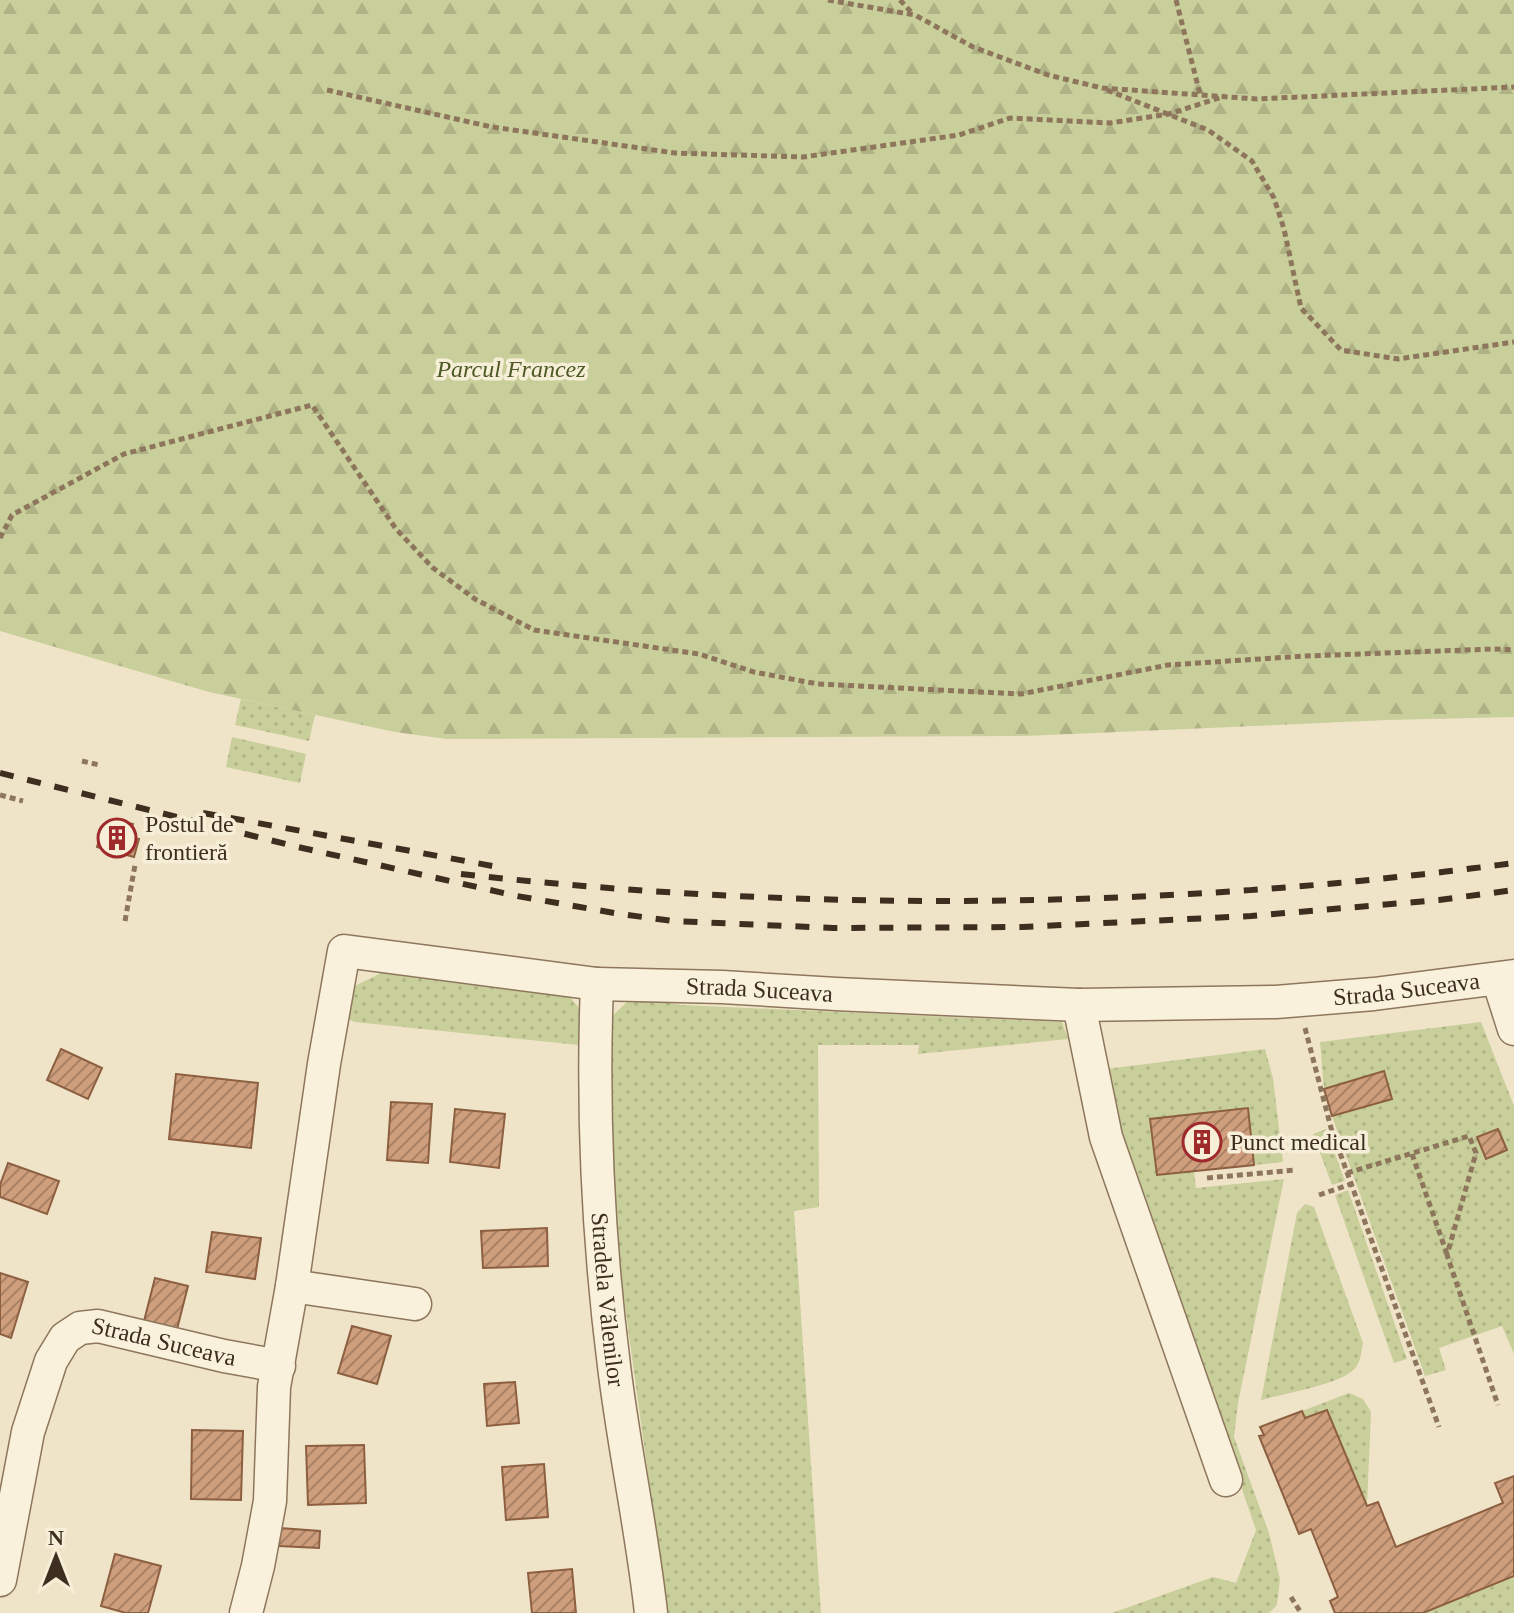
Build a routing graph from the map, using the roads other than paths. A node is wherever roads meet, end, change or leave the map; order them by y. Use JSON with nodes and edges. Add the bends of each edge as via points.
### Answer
{"nodes":[{"id":1,"x":1506,"y":978,"type":"edge"},
{"id":2,"x":597,"y":984,"type":"junction"},
{"id":3,"x":1079,"y":1005,"type":"junction"},
{"id":4,"x":1514,"y":1029,"type":"edge"},
{"id":5,"x":292,"y":1286,"type":"junction"},
{"id":6,"x":415,"y":1304,"type":"dead end"},
{"id":7,"x":279,"y":1366,"type":"junction"},
{"id":8,"x":1226,"y":1480,"type":"dead end"},
{"id":9,"x":0,"y":1580,"type":"edge"},
{"id":10,"x":246,"y":1613,"type":"edge"},
{"id":11,"x":651,"y":1613,"type":"edge"}],
"edges":[{"from":1,"to":3,"type":"street","name":"Strada Suceava","via":[[1298,1000]]},
{"from":1,"to":4,"type":"street"},
{"from":2,"to":3,"type":"street","name":"Strada Suceava"},
{"from":2,"to":5,"type":"street","name":"Strada Suceava","via":[[344,951]]},
{"from":2,"to":11,"type":"street","name":"Stradela Vălenilor","via":[[597,1199],[620,1413]]},
{"from":3,"to":8,"type":"street","via":[[1106,1137]]},
{"from":5,"to":6,"type":"street"},
{"from":5,"to":7,"type":"street","name":"Strada Suceava"},
{"from":7,"to":9,"type":"street","name":"Strada Suceava","via":[[98,1326],[80,1328],[65,1338],[51,1361],[28,1432]]},
{"from":7,"to":10,"type":"street","name":"Strada Suceava","via":[[270,1501]]}]}
